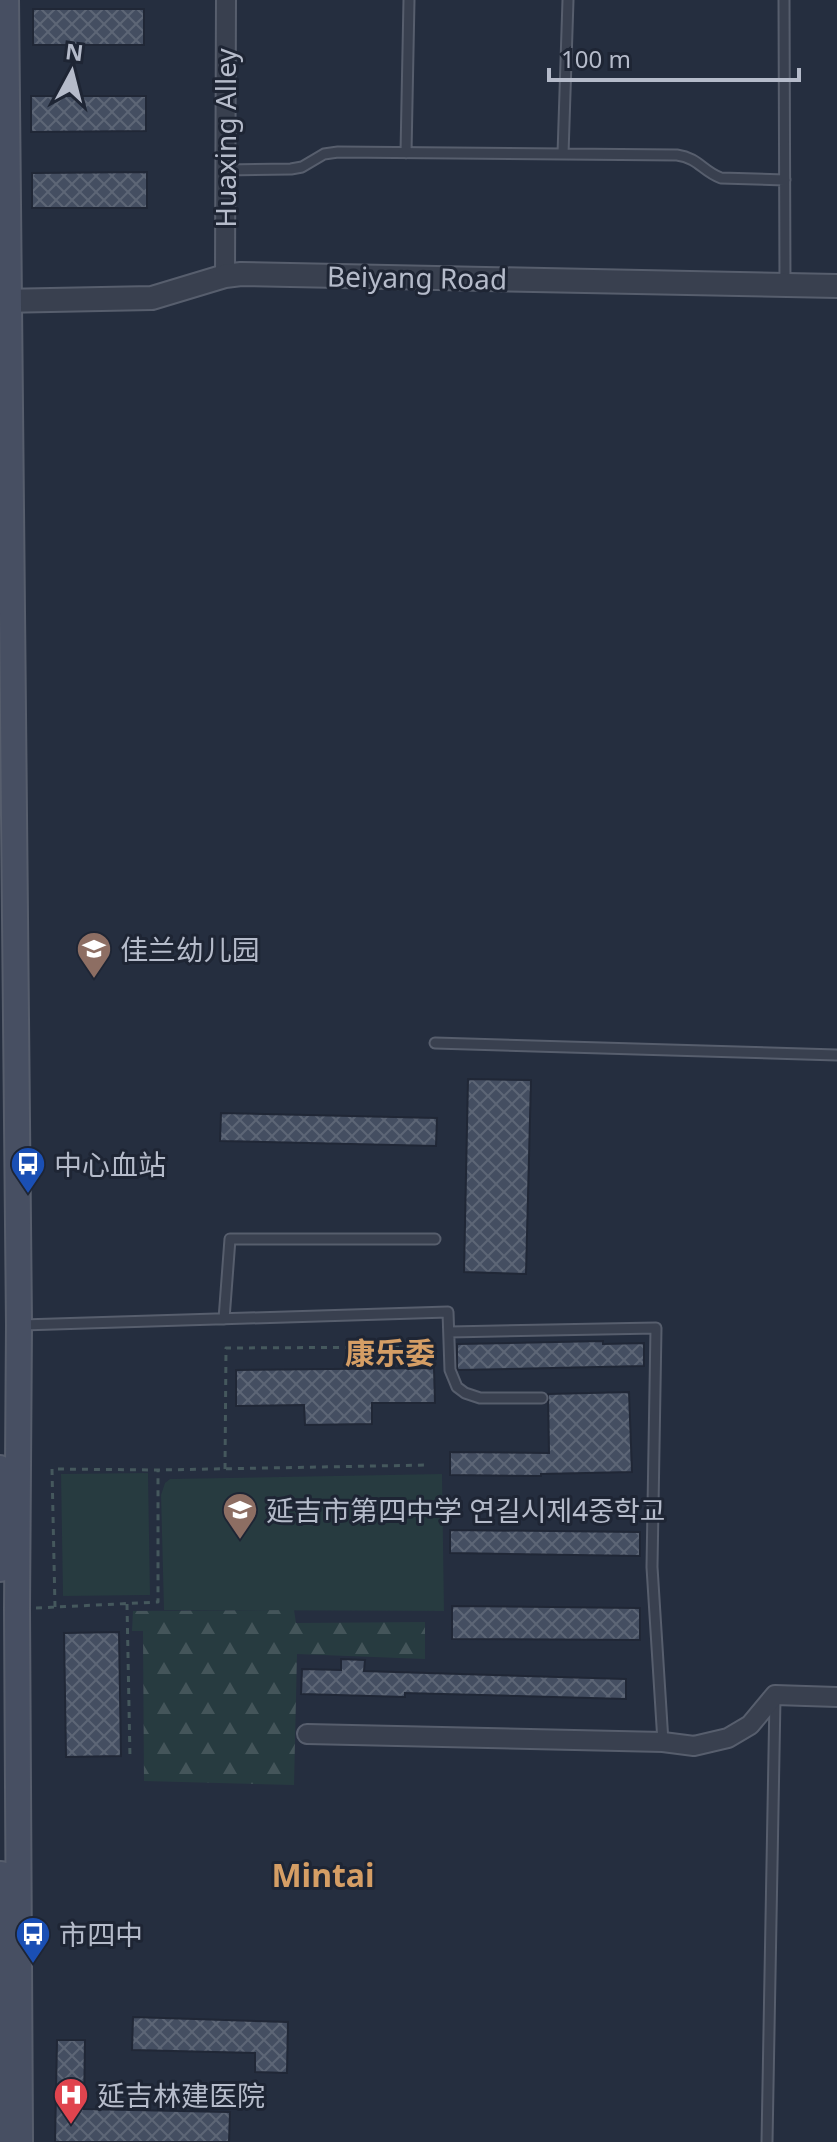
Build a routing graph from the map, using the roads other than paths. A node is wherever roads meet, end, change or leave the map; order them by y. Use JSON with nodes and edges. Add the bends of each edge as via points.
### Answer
{"nodes":[{"id":1,"x":6,"y":0,"type":"edge"},
{"id":2,"x":226,"y":0,"type":"edge"},
{"id":3,"x":409,"y":0,"type":"edge"},
{"id":4,"x":568,"y":0,"type":"edge"},
{"id":5,"x":784,"y":0,"type":"edge"},
{"id":6,"x":406,"y":153,"type":"junction"},
{"id":7,"x":563,"y":154,"type":"junction"},
{"id":8,"x":225,"y":170,"type":"junction"},
{"id":9,"x":785,"y":180,"type":"junction"},
{"id":10,"x":225,"y":276,"type":"junction"},
{"id":11,"x":785,"y":285,"type":"junction"},
{"id":12,"x":837,"y":286,"type":"edge"},
{"id":13,"x":4,"y":301,"type":"edge"},
{"id":14,"x":435,"y":1043,"type":"dead end"},
{"id":15,"x":837,"y":1055,"type":"edge"},
{"id":16,"x":435,"y":1239,"type":"dead end"},
{"id":17,"x":224,"y":1319,"type":"junction"},
{"id":18,"x":19,"y":1325,"type":"junction"},
{"id":19,"x":449,"y":1332,"type":"junction"},
{"id":20,"x":542,"y":1398,"type":"dead end"},
{"id":21,"x":0,"y":1468,"type":"edge"},
{"id":22,"x":775,"y":1695,"type":"junction"},
{"id":23,"x":837,"y":1697,"type":"edge"},
{"id":24,"x":307,"y":1734,"type":"dead end"},
{"id":25,"x":663,"y":1742,"type":"junction"},
{"id":26,"x":1,"y":2051,"type":"edge"},
{"id":27,"x":2,"y":2142,"type":"edge"},
{"id":28,"x":20,"y":2142,"type":"edge"},
{"id":29,"x":767,"y":2142,"type":"edge"}],
"edges":[{"from":1,"to":13,"type":"main road"},
{"from":2,"to":8,"type":"street","name":"Huaxing Alley"},
{"from":3,"to":6,"type":"lane"},
{"from":4,"to":7,"type":"lane"},
{"from":5,"to":9,"type":"lane"},
{"from":6,"to":7,"type":"lane"},
{"from":6,"to":8,"type":"lane","via":[[338,152],[291,169]]},
{"from":7,"to":9,"type":"lane","via":[[677,155],[690,157],[721,178]]},
{"from":8,"to":10,"type":"street","name":"Huaxing Alley"},
{"from":9,"to":11,"type":"lane"},
{"from":10,"to":11,"type":"street","name":"Beiyang Road"},
{"from":10,"to":13,"type":"street","name":"Beiyang Road","via":[[152,298]]},
{"from":11,"to":12,"type":"street","name":"Beiyang Road"},
{"from":13,"to":18,"type":"main road"},
{"from":14,"to":15,"type":"lane"},
{"from":16,"to":17,"type":"lane","via":[[230,1239]]},
{"from":17,"to":18,"type":"lane"},
{"from":17,"to":19,"type":"lane","via":[[448,1312]]},
{"from":18,"to":28,"type":"main road"},
{"from":19,"to":20,"type":"lane","via":[[450,1370],[465,1393],[480,1398]]},
{"from":19,"to":25,"type":"lane","via":[[656,1328],[652,1567]]},
{"from":21,"to":26,"type":"main road"},
{"from":22,"to":23,"type":"street"},
{"from":22,"to":25,"type":"street","via":[[750,1725],[728,1738],[694,1746]]},
{"from":22,"to":29,"type":"lane"},
{"from":24,"to":25,"type":"street"},
{"from":26,"to":27,"type":"main road"}]}
